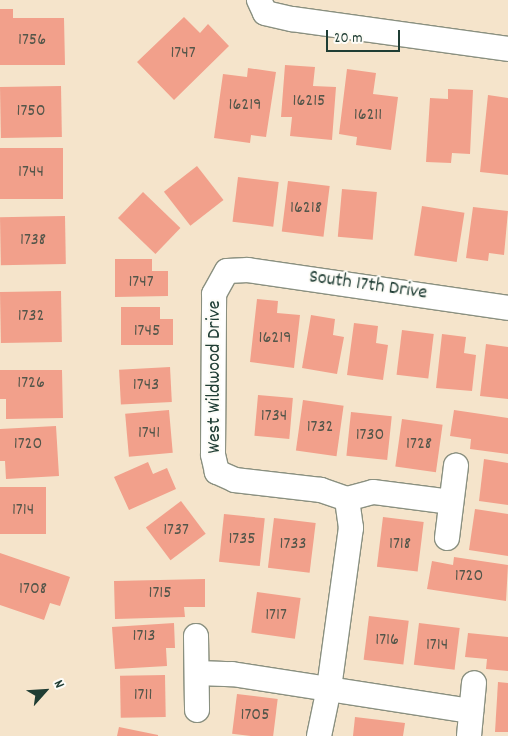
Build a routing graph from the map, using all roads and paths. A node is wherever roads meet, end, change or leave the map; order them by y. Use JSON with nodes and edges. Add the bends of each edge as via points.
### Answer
{"nodes":[{"id":1,"x":262,"y":6,"type":"edge"},
{"id":2,"x":508,"y":48,"type":"edge"},
{"id":3,"x":227,"y":271,"type":"joint"},
{"id":4,"x":508,"y":308,"type":"edge"},
{"id":5,"x":456,"y":466,"type":"dead end"},
{"id":6,"x":347,"y":499,"type":"junction"},
{"id":7,"x":451,"y":502,"type":"junction"},
{"id":8,"x":447,"y":538,"type":"dead end"},
{"id":9,"x":196,"y":636,"type":"dead end"},
{"id":10,"x":197,"y":673,"type":"junction"},
{"id":11,"x":474,"y":683,"type":"dead end"},
{"id":12,"x":329,"y":688,"type":"junction"},
{"id":13,"x":197,"y":710,"type":"dead end"},
{"id":14,"x":471,"y":711,"type":"junction"},
{"id":15,"x":319,"y":736,"type":"edge"},
{"id":16,"x":469,"y":736,"type":"edge"}],
"edges":[{"from":1,"to":2,"type":"street","via":[[292,20]]},
{"from":3,"to":4,"type":"street","name":"South 17th Drive","via":[[248,270]]},
{"from":3,"to":6,"type":"street","name":"West Wildwood Drive","via":[[214,294],[213,454],[217,472],[235,480],[321,490]]},
{"from":5,"to":7,"type":"street"},
{"from":6,"to":7,"type":"street","via":[[373,492]]},
{"from":6,"to":12,"type":"street","via":[[351,528]]},
{"from":7,"to":8,"type":"street"},
{"from":9,"to":10,"type":"street"},
{"from":10,"to":12,"type":"street","via":[[232,674]]},
{"from":10,"to":13,"type":"street"},
{"from":11,"to":14,"type":"street"},
{"from":12,"to":14,"type":"street"},
{"from":12,"to":15,"type":"street"},
{"from":14,"to":16,"type":"street"}]}
